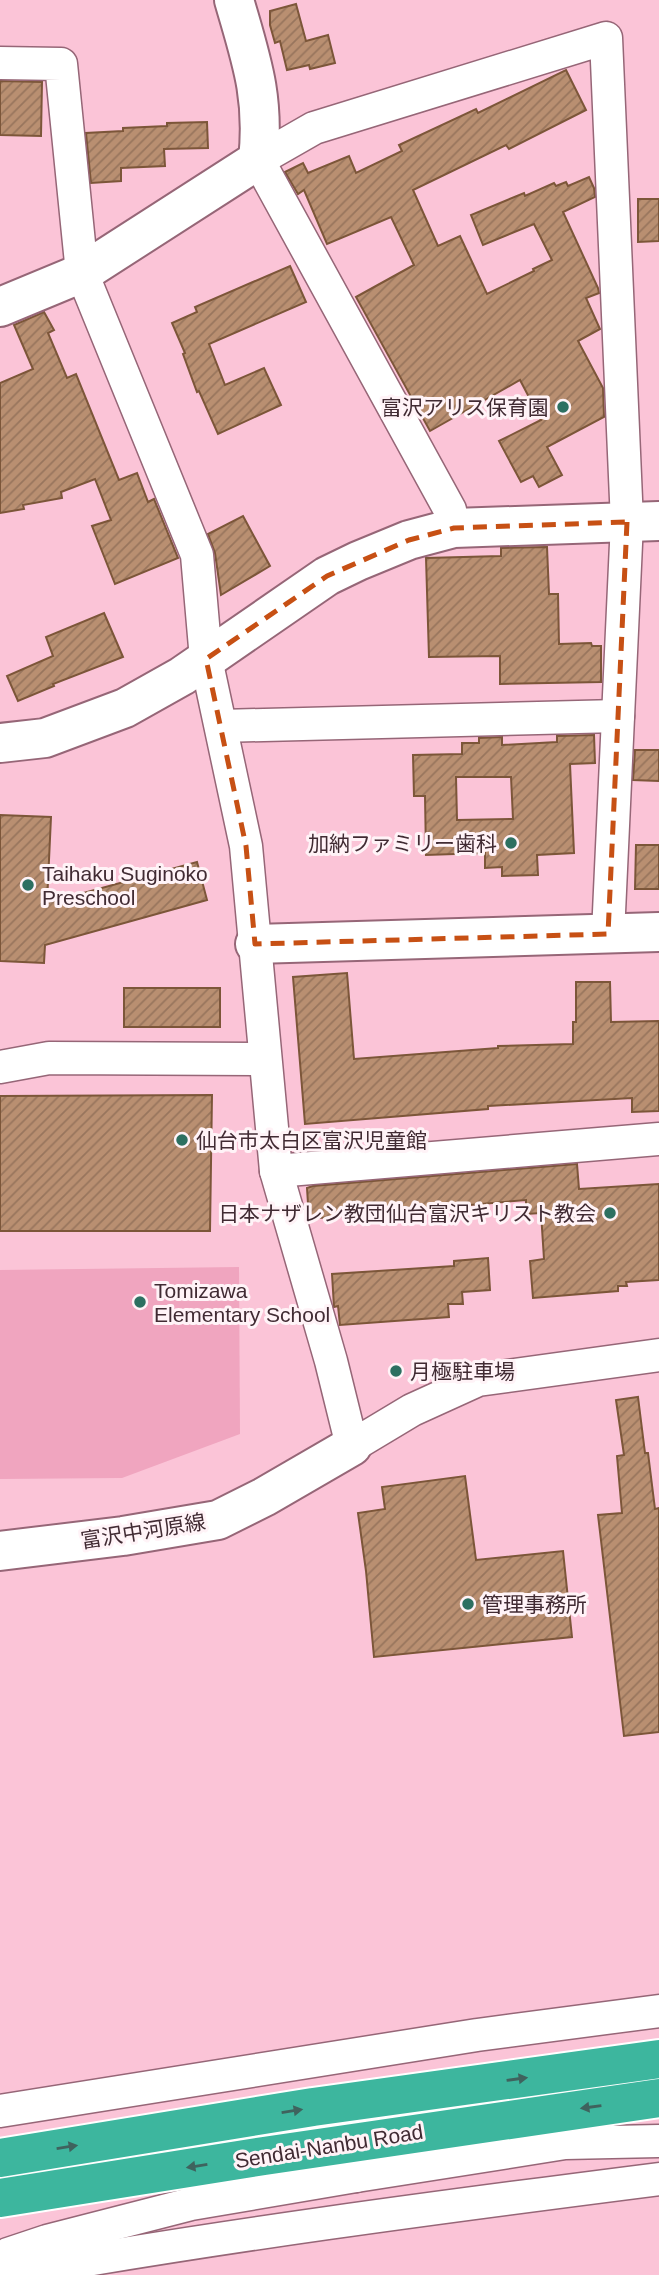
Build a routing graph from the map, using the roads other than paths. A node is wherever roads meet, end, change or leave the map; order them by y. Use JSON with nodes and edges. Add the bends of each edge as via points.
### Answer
{"nodes":[{"id":1,"x":234,"y":0,"type":"edge"},
{"id":2,"x":0,"y":63,"type":"edge"},
{"id":3,"x":258,"y":160,"type":"junction"},
{"id":4,"x":82,"y":273,"type":"junction"},
{"id":5,"x":0,"y":307,"type":"edge"},
{"id":6,"x":643,"y":522,"type":"edge"},
{"id":7,"x":454,"y":528,"type":"junction"},
{"id":8,"x":206,"y":659,"type":"junction"},
{"id":9,"x":618,"y":716,"type":"junction"},
{"id":10,"x":221,"y":726,"type":"junction"},
{"id":11,"x":0,"y":743,"type":"edge"},
{"id":12,"x":659,"y":932,"type":"edge"},
{"id":13,"x":608,"y":934,"type":"junction"},
{"id":14,"x":255,"y":944,"type":"junction"},
{"id":15,"x":265,"y":1059,"type":"junction"},
{"id":16,"x":0,"y":1067,"type":"edge"},
{"id":17,"x":659,"y":1139,"type":"edge"},
{"id":18,"x":276,"y":1171,"type":"junction"},
{"id":19,"x":659,"y":1355,"type":"edge"},
{"id":20,"x":352,"y":1446,"type":"junction"},
{"id":21,"x":0,"y":1551,"type":"edge"},
{"id":22,"x":659,"y":2011,"type":"edge"},
{"id":23,"x":659,"y":2059,"type":"edge"},
{"id":24,"x":659,"y":2098,"type":"edge"},
{"id":25,"x":0,"y":2111,"type":"edge"},
{"id":26,"x":659,"y":2141,"type":"edge"},
{"id":27,"x":0,"y":2158,"type":"edge"},
{"id":28,"x":659,"y":2179,"type":"edge"},
{"id":29,"x":0,"y":2198,"type":"edge"},
{"id":30,"x":0,"y":2265,"type":"edge"},
{"id":31,"x":0,"y":2275,"type":"edge"}],
"edges":[{"from":1,"to":3,"type":"street","via":[[256,76]]},
{"from":2,"to":4,"type":"street","via":[[61,64]]},
{"from":3,"to":4,"type":"street"},
{"from":3,"to":6,"type":"street","via":[[314,128],[606,38]]},
{"from":3,"to":7,"type":"street","via":[[450,510]]},
{"from":4,"to":5,"type":"street"},
{"from":4,"to":8,"type":"street","via":[[197,555]]},
{"from":6,"to":7,"type":"street"},
{"from":6,"to":9,"type":"street"},
{"from":7,"to":8,"type":"street","via":[[409,540],[327,576]]},
{"from":8,"to":10,"type":"street"},
{"from":8,"to":11,"type":"street","via":[[125,708],[45,738]]},
{"from":9,"to":10,"type":"street"},
{"from":9,"to":13,"type":"street"},
{"from":10,"to":14,"type":"street","via":[[246,846]]},
{"from":12,"to":13,"type":"street"},
{"from":13,"to":14,"type":"street"},
{"from":14,"to":15,"type":"street"},
{"from":15,"to":16,"type":"street","via":[[49,1058]]},
{"from":15,"to":18,"type":"street"},
{"from":17,"to":18,"type":"street"},
{"from":18,"to":20,"type":"street"},
{"from":19,"to":20,"type":"street","via":[[478,1380],[412,1410]]},
{"from":20,"to":21,"type":"street","name":"富沢中河原線","via":[[218,1520]]},
{"from":22,"to":25,"type":"street","via":[[477,2035],[341,2070]]},
{"from":27,"to":23,"type":"highway","name":"Sendai-Nanbu Road","one_way":true,"via":[[313,2107]]},
{"from":24,"to":29,"type":"highway","name":"Sendai-Nanbu Road","one_way":true},
{"from":26,"to":30,"type":"street","via":[[565,2143],[356,2171],[179,2207],[34,2246],[8,2255]]},
{"from":28,"to":31,"type":"street","via":[[111,2255]]}]}
